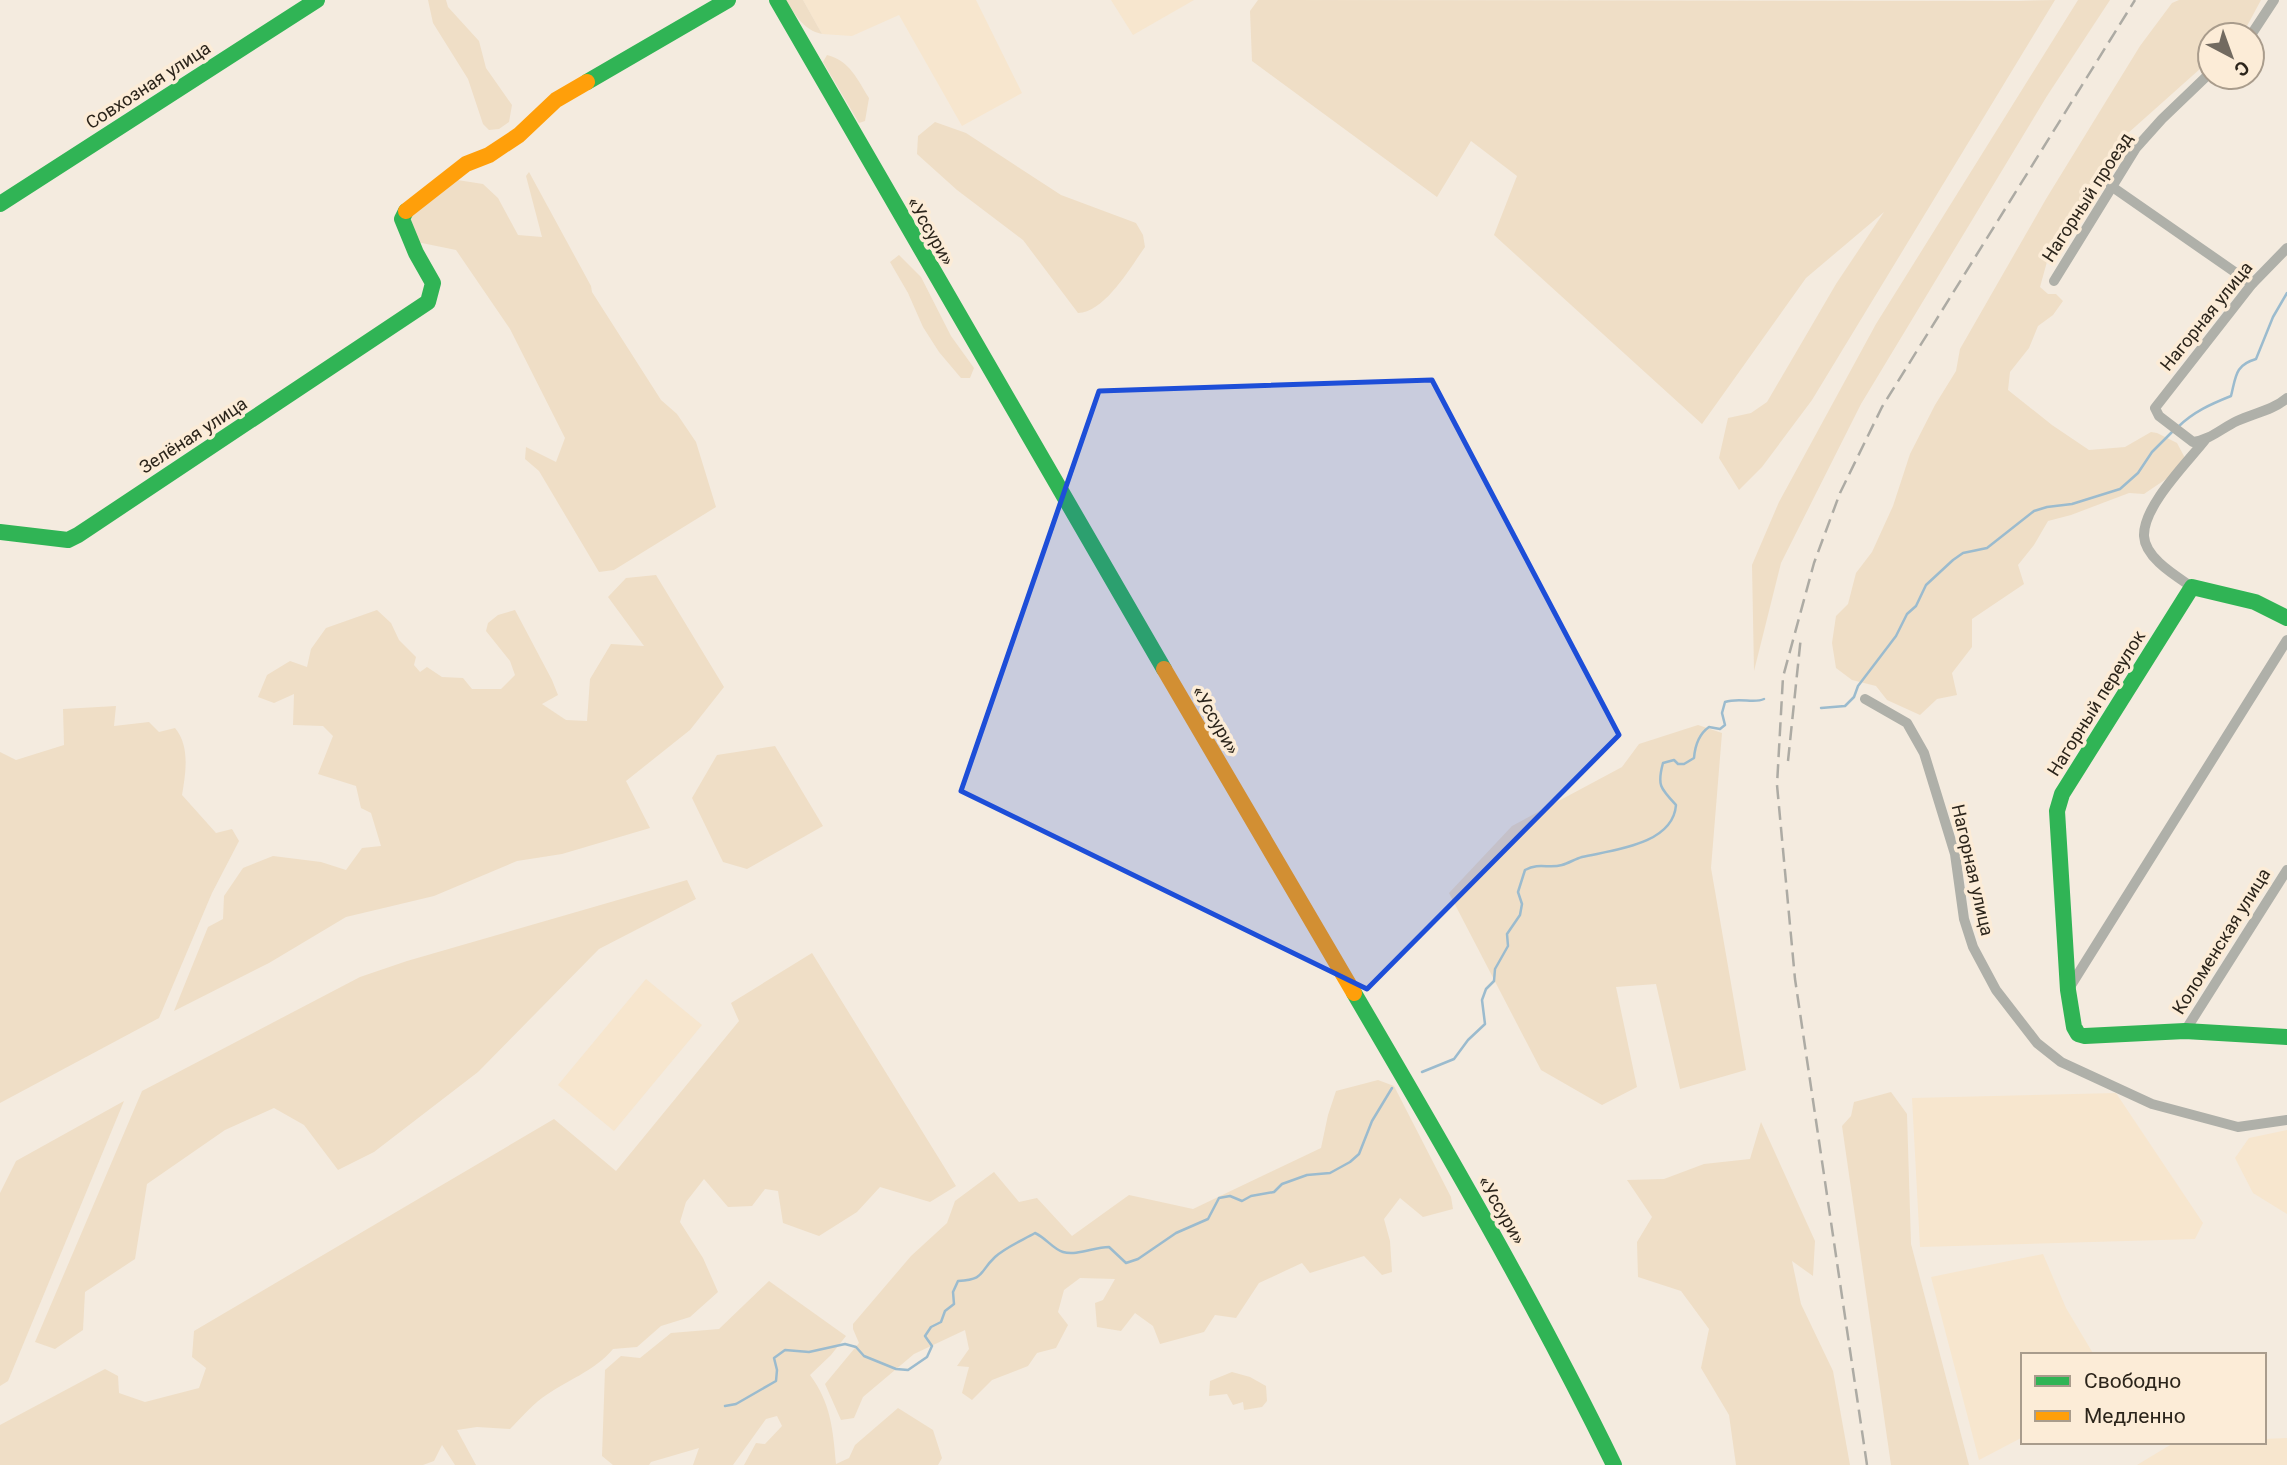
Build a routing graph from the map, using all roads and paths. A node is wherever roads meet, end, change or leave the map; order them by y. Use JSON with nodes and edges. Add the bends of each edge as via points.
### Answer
{"nodes":[{"id":1,"x":317,"y":0,"type":"edge"},
{"id":2,"x":728,"y":0,"type":"edge"},
{"id":3,"x":777,"y":0,"type":"edge"},
{"id":4,"x":2274,"y":0,"type":"edge"},
{"id":5,"x":2260,"y":21,"type":"edge"},
{"id":6,"x":2196,"y":86,"type":"edge"},
{"id":7,"x":2111,"y":186,"type":"junction"},
{"id":8,"x":0,"y":204,"type":"edge"},
{"id":9,"x":2287,"y":248,"type":"edge"},
{"id":10,"x":2054,"y":281,"type":"dead end"},
{"id":11,"x":2252,"y":284,"type":"junction"},
{"id":12,"x":2287,"y":398,"type":"edge"},
{"id":13,"x":2205,"y":440,"type":"junction"},
{"id":14,"x":0,"y":532,"type":"edge"},
{"id":15,"x":2192,"y":587,"type":"junction"},
{"id":16,"x":2287,"y":618,"type":"edge"},
{"id":17,"x":2287,"y":640,"type":"edge"},
{"id":18,"x":1865,"y":699,"type":"dead end"},
{"id":19,"x":2287,"y":870,"type":"edge"},
{"id":20,"x":2068,"y":990,"type":"junction"},
{"id":21,"x":2185,"y":1031,"type":"junction"},
{"id":22,"x":2287,"y":1037,"type":"edge"},
{"id":23,"x":2287,"y":1120,"type":"edge"},
{"id":24,"x":1614,"y":1465,"type":"edge"}],
"edges":[{"from":1,"to":8,"type":"main road","name":"Совхозная улица"},
{"from":2,"to":14,"type":"main road","name":"Зелёная улица","via":[[556,100],[519,135],[466,164],[407,209],[402,219],[433,283],[429,302],[78,535],[68,540]]},
{"from":3,"to":24,"type":"main road","name":"«Уссури»","via":[[1536,1308]]},
{"from":4,"to":5,"type":"street"},
{"from":6,"to":7,"type":"street","name":"Нагорный проезд","via":[[2136,148]]},
{"from":7,"to":10,"type":"street","name":"Нагорный проезд"},
{"from":7,"to":11,"type":"street"},
{"from":9,"to":11,"type":"street","name":"Нагорная улица"},
{"from":11,"to":13,"type":"street","name":"Нагорная улица","via":[[2155,408],[2193,442]]},
{"from":12,"to":13,"type":"street"},
{"from":13,"to":15,"type":"street","via":[[2150,513],[2144,537],[2152,554]]},
{"from":15,"to":16,"type":"main road","via":[[2255,602]]},
{"from":15,"to":20,"type":"main road","name":"Нагорный переулок","via":[[2059,802]]},
{"from":17,"to":20,"type":"street"},
{"from":18,"to":23,"type":"street","name":"Нагорная улица","via":[[1907,723],[1924,753],[1955,854],[1964,919],[1973,947],[1996,990],[2037,1043],[2061,1062],[2152,1104],[2238,1127]]},
{"from":19,"to":21,"type":"street","name":"Коломенская улица"},
{"from":20,"to":21,"type":"main road","name":"Нагорный переулок","via":[[2078,1034]]},
{"from":21,"to":22,"type":"main road"}]}
